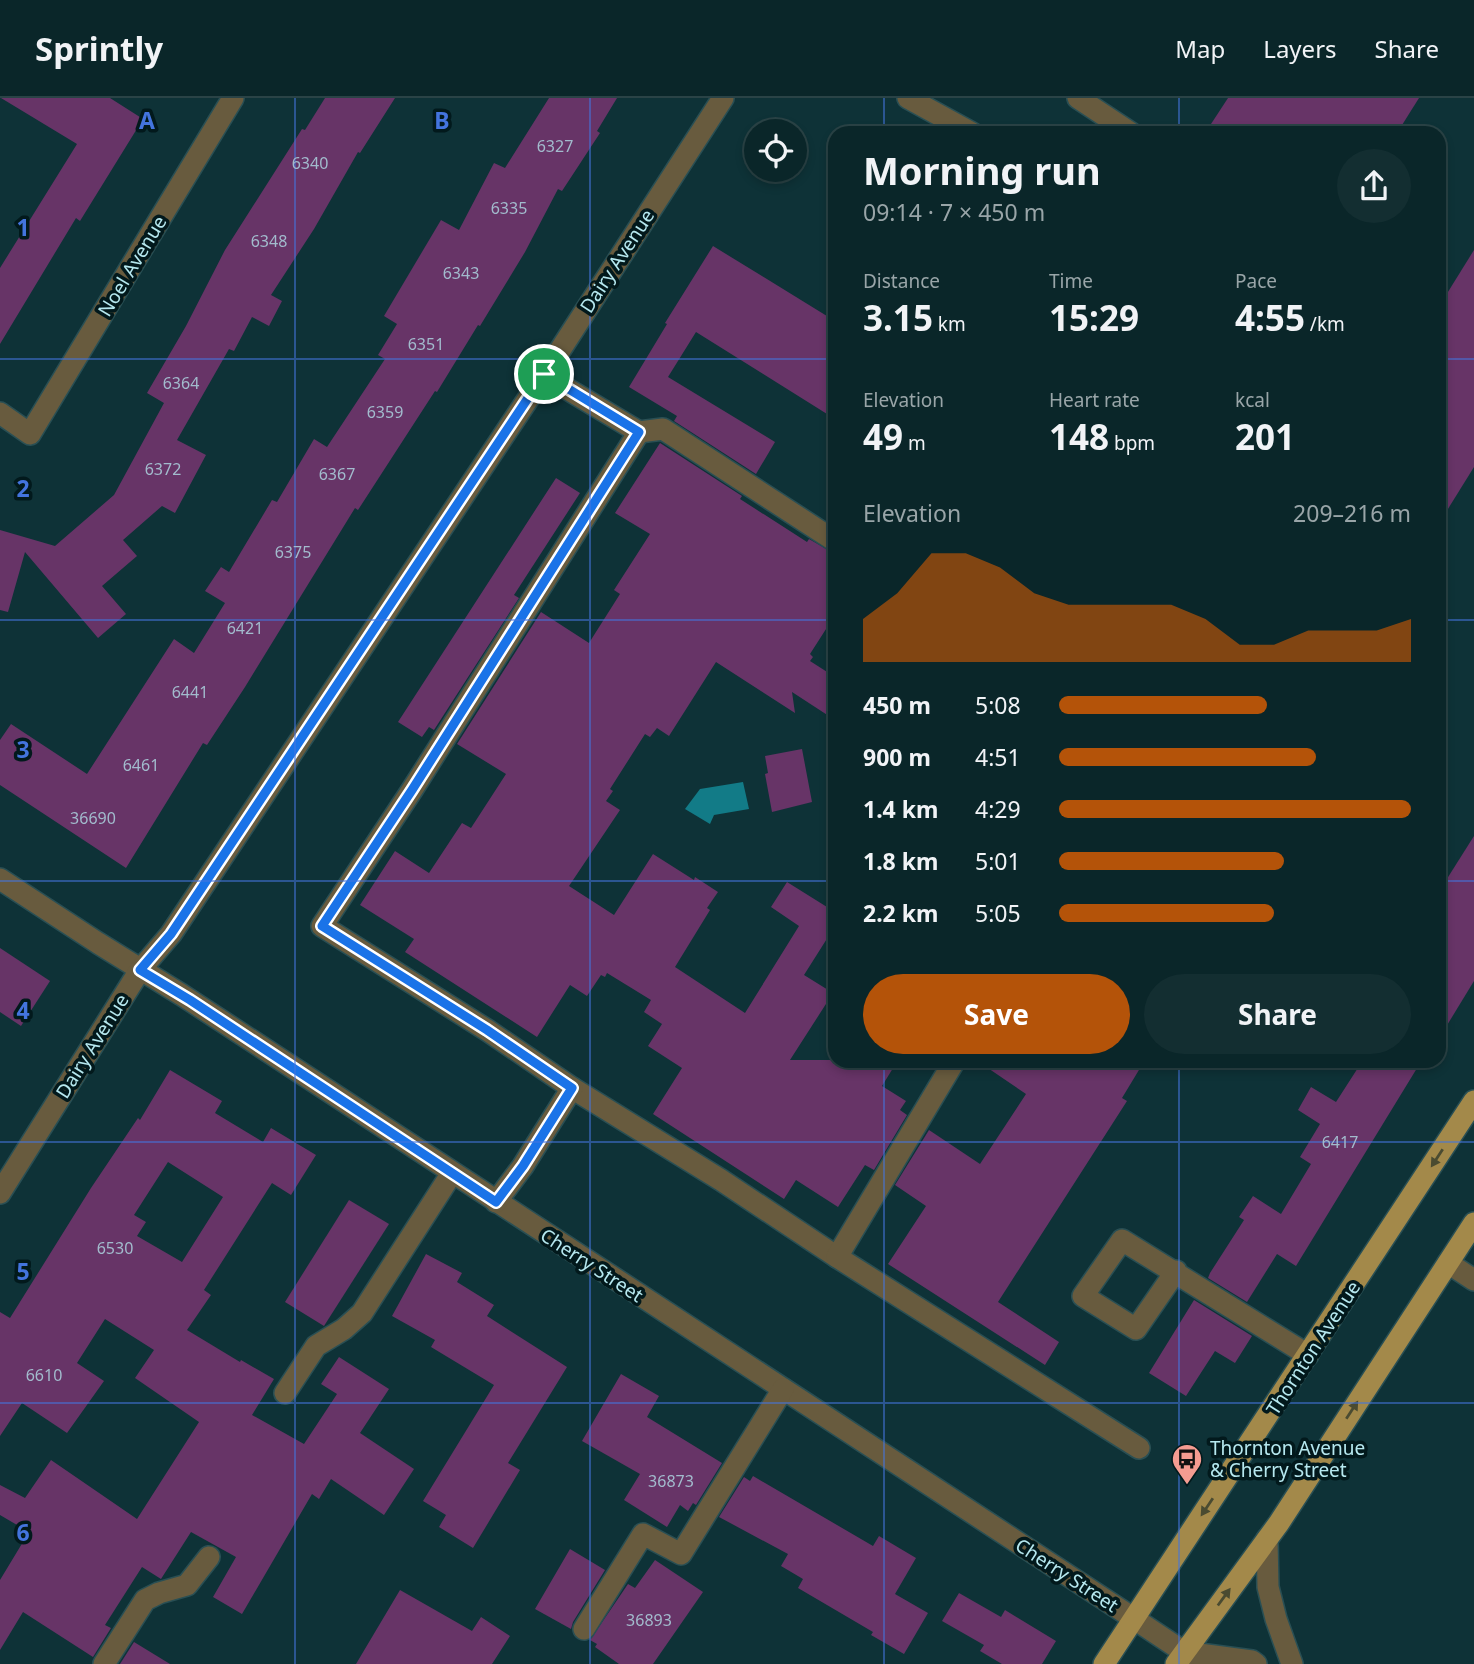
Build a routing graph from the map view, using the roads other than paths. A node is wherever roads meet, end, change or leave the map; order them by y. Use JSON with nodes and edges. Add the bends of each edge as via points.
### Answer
{"nodes":[{"id":1,"x":233,"y":98,"type":"edge"},
{"id":2,"x":723,"y":98,"type":"edge"},
{"id":3,"x":1078,"y":98,"type":"edge"},
{"id":4,"x":917,"y":100,"type":"edge"},
{"id":5,"x":960,"y":126,"type":"edge"},
{"id":6,"x":1120,"y":126,"type":"edge"},
{"id":7,"x":544,"y":374,"type":"junction"},
{"id":8,"x":0,"y":414,"type":"edge"},
{"id":9,"x":639,"y":432,"type":"junction"},
{"id":10,"x":828,"y":536,"type":"edge"},
{"id":11,"x":0,"y":878,"type":"edge"},
{"id":12,"x":140,"y":970,"type":"junction"},
{"id":13,"x":951,"y":1068,"type":"edge"},
{"id":14,"x":572,"y":1088,"type":"junction"},
{"id":15,"x":1474,"y":1101,"type":"edge"},
{"id":16,"x":452,"y":1173,"type":"junction"},
{"id":17,"x":0,"y":1193,"type":"edge"},
{"id":18,"x":496,"y":1202,"type":"junction"},
{"id":19,"x":1474,"y":1223,"type":"edge"},
{"id":20,"x":837,"y":1257,"type":"junction"},
{"id":21,"x":1448,"y":1263,"type":"junction"},
{"id":22,"x":1176,"y":1271,"type":"dead end"},
{"id":23,"x":1474,"y":1280,"type":"edge"},
{"id":24,"x":1308,"y":1354,"type":"junction"},
{"id":25,"x":783,"y":1389,"type":"junction"},
{"id":26,"x":285,"y":1393,"type":"dead end"},
{"id":27,"x":1139,"y":1448,"type":"dead end"},
{"id":28,"x":1267,"y":1539,"type":"junction"},
{"id":29,"x":209,"y":1557,"type":"dead end"},
{"id":30,"x":1133,"y":1618,"type":"junction"},
{"id":31,"x":584,"y":1629,"type":"dead end"},
{"id":32,"x":1183,"y":1660,"type":"edge"},
{"id":33,"x":104,"y":1664,"type":"edge"},
{"id":34,"x":1104,"y":1664,"type":"edge"},
{"id":35,"x":1256,"y":1664,"type":"edge"},
{"id":36,"x":1292,"y":1664,"type":"edge"}],
"edges":[{"from":1,"to":8,"type":"street","name":"Noel Avenue","via":[[30,434]]},
{"from":2,"to":7,"type":"street","name":"Dairy Avenue"},
{"from":3,"to":6,"type":"street"},
{"from":4,"to":5,"type":"street"},
{"from":7,"to":9,"type":"street"},
{"from":7,"to":12,"type":"street","name":"Dairy Avenue","via":[[171,934]]},
{"from":9,"to":10,"type":"street","via":[[663,429]]},
{"from":9,"to":14,"type":"street","via":[[322,926]]},
{"from":11,"to":12,"type":"street","name":"Cherry Street"},
{"from":12,"to":16,"type":"street","name":"Cherry Street"},
{"from":12,"to":17,"type":"street","name":"Dairy Avenue"},
{"from":13,"to":20,"type":"street"},
{"from":14,"to":18,"type":"street"},
{"from":14,"to":20,"type":"street"},
{"from":15,"to":24,"type":"main road","name":"Thornton Avenue","one_way":true},
{"from":16,"to":18,"type":"street","name":"Cherry Street"},
{"from":16,"to":26,"type":"street","via":[[362,1313],[316,1346]]},
{"from":18,"to":25,"type":"street","name":"Cherry Street"},
{"from":19,"to":21,"type":"main road"},
{"from":20,"to":27,"type":"street"},
{"from":21,"to":23,"type":"street"},
{"from":28,"to":21,"type":"main road","one_way":true},
{"from":22,"to":24,"type":"street"},
{"from":24,"to":30,"type":"main road","name":"Thornton Avenue","one_way":true},
{"from":25,"to":30,"type":"street","name":"Cherry Street"},
{"from":25,"to":31,"type":"street","via":[[681,1554],[643,1534]]},
{"from":32,"to":28,"type":"main road","one_way":true},
{"from":28,"to":36,"type":"street","via":[[1268,1587]]},
{"from":29,"to":33,"type":"street","via":[[187,1586],[145,1600]]},
{"from":30,"to":32,"type":"street","name":"Cherry Street"},
{"from":30,"to":34,"type":"main road","name":"Thornton Avenue"},
{"from":32,"to":35,"type":"street","name":"Cherry Street"}]}
